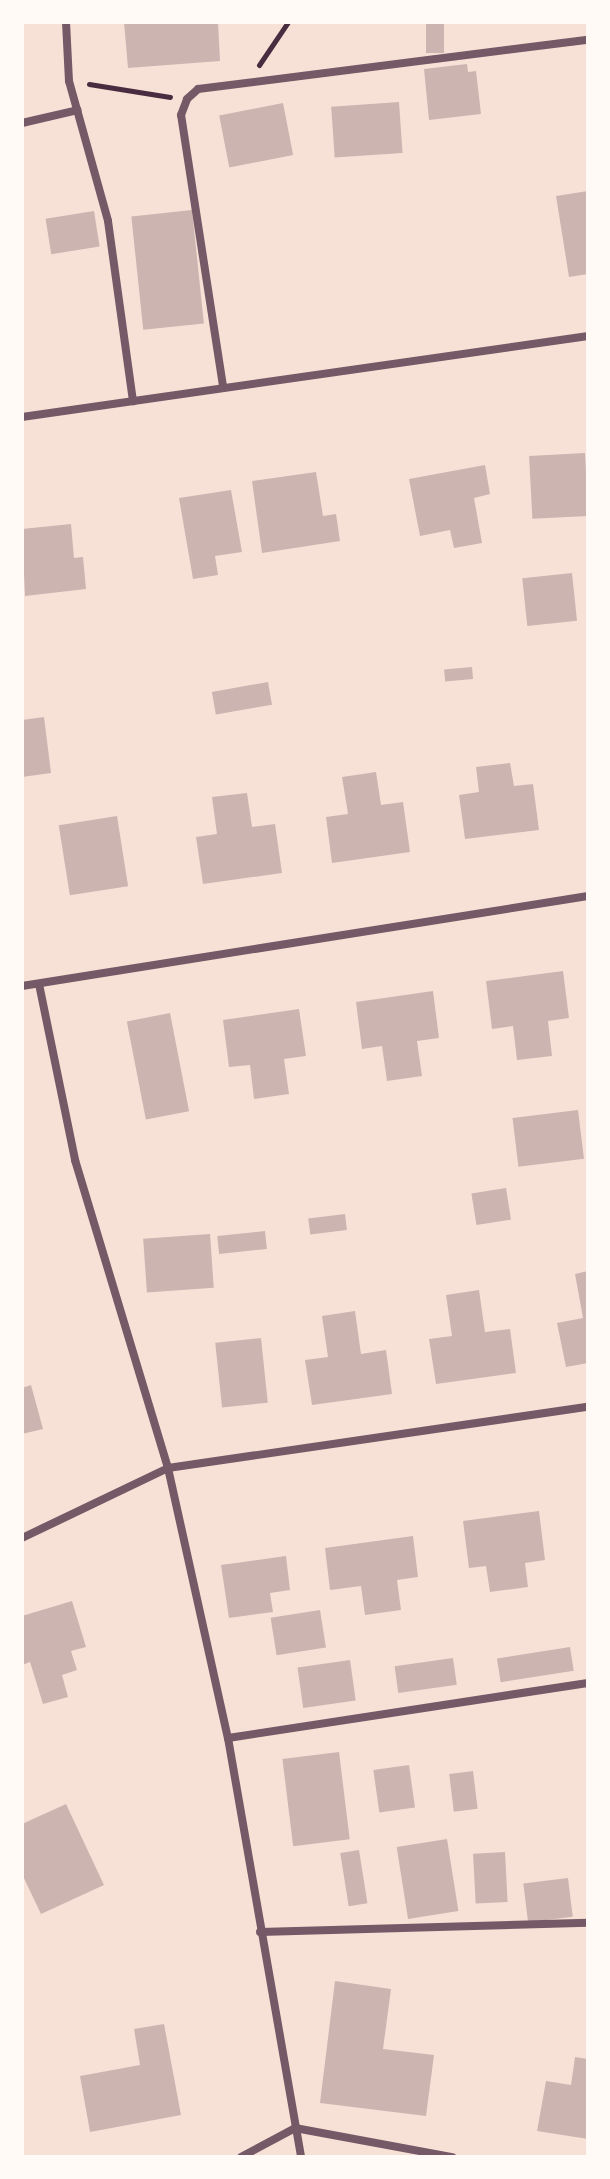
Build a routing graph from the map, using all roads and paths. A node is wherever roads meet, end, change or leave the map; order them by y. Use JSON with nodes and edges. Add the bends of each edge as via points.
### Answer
{"nodes":[{"id":1,"x":66,"y":22,"type":"edge"},
{"id":2,"x":288,"y":22,"type":"edge"},
{"id":3,"x":588,"y":40,"type":"edge"},
{"id":4,"x":69,"y":81,"type":"junction"},
{"id":5,"x":248,"y":83,"type":"junction"},
{"id":6,"x":187,"y":99,"type":"junction"},
{"id":7,"x":78,"y":110,"type":"junction"},
{"id":8,"x":22,"y":123,"type":"edge"},
{"id":9,"x":588,"y":336,"type":"edge"},
{"id":10,"x":223,"y":386,"type":"junction"},
{"id":11,"x":133,"y":401,"type":"junction"},
{"id":12,"x":22,"y":417,"type":"edge"},
{"id":13,"x":588,"y":896,"type":"edge"},
{"id":14,"x":39,"y":984,"type":"junction"},
{"id":15,"x":22,"y":986,"type":"edge"},
{"id":16,"x":588,"y":1407,"type":"edge"},
{"id":17,"x":168,"y":1468,"type":"junction"},
{"id":18,"x":22,"y":1538,"type":"edge"},
{"id":19,"x":588,"y":1683,"type":"edge"},
{"id":20,"x":228,"y":1738,"type":"junction"},
{"id":21,"x":588,"y":1923,"type":"edge"},
{"id":22,"x":260,"y":1932,"type":"junction"},
{"id":23,"x":295,"y":2128,"type":"junction"},
{"id":24,"x":241,"y":2157,"type":"edge"},
{"id":25,"x":301,"y":2157,"type":"edge"},
{"id":26,"x":452,"y":2157,"type":"edge"}],
"edges":[{"from":1,"to":4,"type":"street"},
{"from":2,"to":5,"type":"path"},
{"from":3,"to":5,"type":"street"},
{"from":4,"to":6,"type":"path"},
{"from":4,"to":7,"type":"street"},
{"from":5,"to":6,"type":"street","via":[[198,89]]},
{"from":6,"to":10,"type":"street","via":[[181,115]]},
{"from":7,"to":8,"type":"street"},
{"from":7,"to":11,"type":"street","via":[[108,221]]},
{"from":9,"to":10,"type":"street"},
{"from":10,"to":11,"type":"street"},
{"from":11,"to":12,"type":"street"},
{"from":13,"to":14,"type":"street"},
{"from":14,"to":15,"type":"street"},
{"from":14,"to":17,"type":"street","via":[[75,1160]]},
{"from":16,"to":17,"type":"street"},
{"from":17,"to":18,"type":"street"},
{"from":17,"to":20,"type":"street"},
{"from":19,"to":20,"type":"street"},
{"from":20,"to":22,"type":"street"},
{"from":21,"to":22,"type":"street"},
{"from":22,"to":23,"type":"street"},
{"from":23,"to":24,"type":"street"},
{"from":23,"to":25,"type":"street"},
{"from":23,"to":26,"type":"street"}]}
